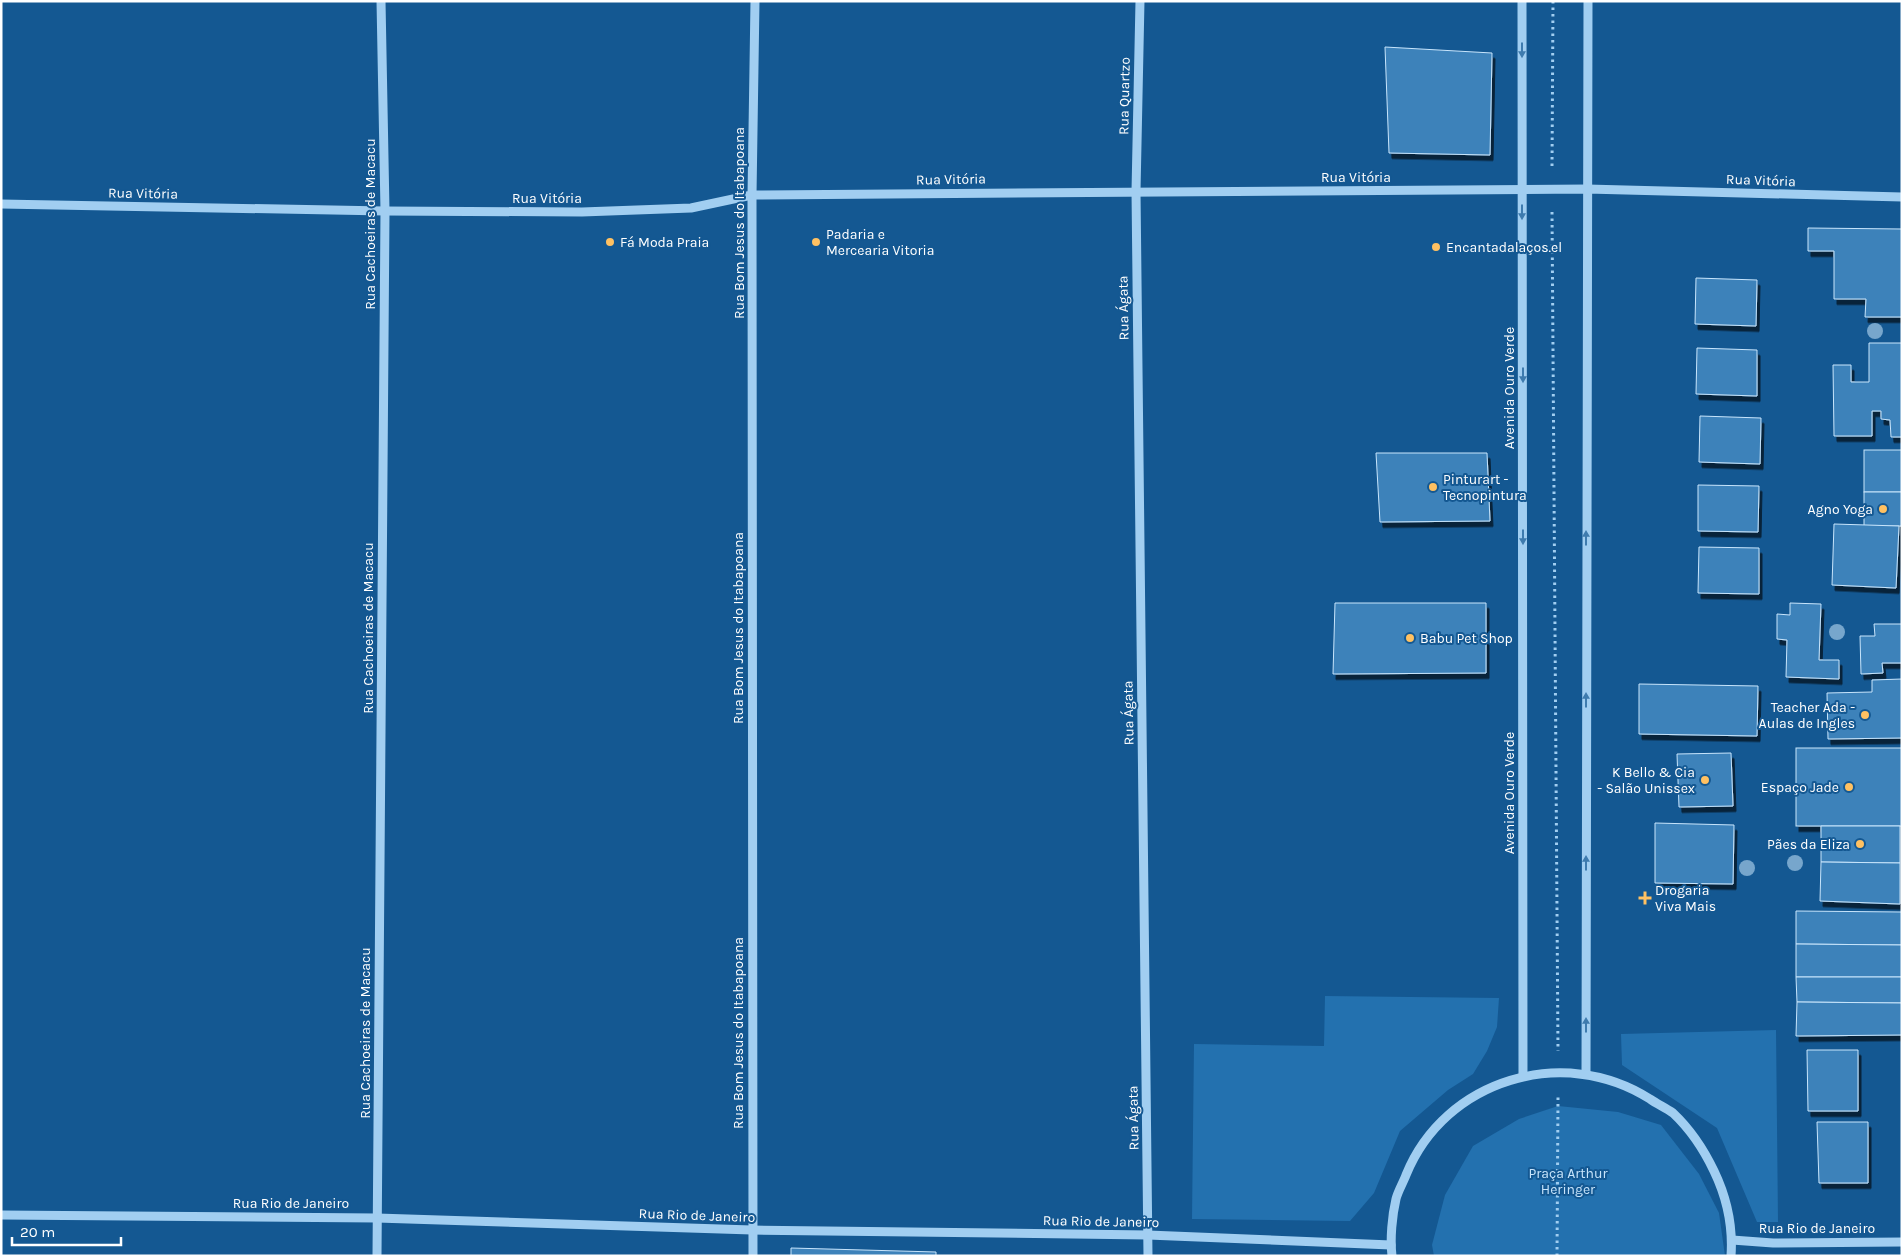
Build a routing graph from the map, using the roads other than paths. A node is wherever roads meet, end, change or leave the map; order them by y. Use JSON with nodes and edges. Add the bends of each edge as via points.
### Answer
{"nodes":[{"id":1,"x":381,"y":1,"type":"edge"},
{"id":2,"x":755,"y":1,"type":"edge"},
{"id":3,"x":1140,"y":1,"type":"edge"},
{"id":4,"x":1522,"y":1,"type":"edge"},
{"id":5,"x":1588,"y":1,"type":"edge"},
{"id":6,"x":1587,"y":189,"type":"junction"},
{"id":7,"x":1522,"y":190,"type":"junction"},
{"id":8,"x":1136,"y":191,"type":"junction"},
{"id":9,"x":752,"y":194,"type":"junction"},
{"id":10,"x":1902,"y":197,"type":"edge"},
{"id":11,"x":1,"y":204,"type":"edge"},
{"id":12,"x":385,"y":211,"type":"junction"},
{"id":13,"x":1586,"y":1074,"type":"junction"},
{"id":14,"x":1523,"y":1076,"type":"junction"},
{"id":15,"x":1,"y":1215,"type":"edge"},
{"id":16,"x":377,"y":1218,"type":"junction"},
{"id":17,"x":752,"y":1230,"type":"junction"},
{"id":18,"x":1148,"y":1236,"type":"junction"},
{"id":19,"x":1732,"y":1240,"type":"junction"},
{"id":20,"x":1902,"y":1242,"type":"edge"},
{"id":21,"x":1391,"y":1245,"type":"junction"},
{"id":22,"x":377,"y":1256,"type":"edge"},
{"id":23,"x":752,"y":1256,"type":"edge"},
{"id":24,"x":1148,"y":1256,"type":"edge"},
{"id":25,"x":1392,"y":1256,"type":"edge"},
{"id":26,"x":1731,"y":1256,"type":"edge"}],
"edges":[{"from":1,"to":12,"type":"street","name":"Rua Cachoeiras de Macacu"},
{"from":2,"to":9,"type":"street","name":"Rua Bom Jesus do Itabapoana"},
{"from":3,"to":8,"type":"street","name":"Rua Quartzo"},
{"from":4,"to":7,"type":"street","name":"Avenida Ouro Verde","one_way":true},
{"from":5,"to":6,"type":"street"},
{"from":6,"to":7,"type":"street","name":"Rua Vitória"},
{"from":6,"to":10,"type":"street","name":"Rua Vitória"},
{"from":13,"to":6,"type":"street","one_way":true},
{"from":7,"to":8,"type":"street","name":"Rua Vitória"},
{"from":7,"to":14,"type":"street","name":"Avenida Ouro Verde","one_way":true},
{"from":8,"to":9,"type":"street","name":"Rua Vitória"},
{"from":8,"to":18,"type":"street","name":"Rua Ágata"},
{"from":9,"to":12,"type":"street","name":"Rua Vitória","via":[[691,208],[582,212]]},
{"from":9,"to":17,"type":"street","name":"Rua Bom Jesus do Itabapoana"},
{"from":11,"to":12,"type":"street","name":"Rua Vitória"},
{"from":12,"to":16,"type":"street","name":"Rua Cachoeiras de Macacu"},
{"from":13,"to":14,"type":"street","via":[[1558,1072]]},
{"from":13,"to":19,"type":"street","via":[[1632,1087],[1672,1113],[1704,1150],[1725,1193]]},
{"from":14,"to":21,"type":"street","via":[[1480,1092],[1442,1119],[1414,1156],[1396,1199]]},
{"from":15,"to":16,"type":"street","name":"Rua Rio de Janeiro"},
{"from":16,"to":17,"type":"street","name":"Rua Rio de Janeiro"},
{"from":16,"to":22,"type":"street","name":"Rua Cachoeiras de Macacu"},
{"from":17,"to":18,"type":"street","name":"Rua Rio de Janeiro"},
{"from":17,"to":23,"type":"street","name":"Rua Bom Jesus do Itabapoana"},
{"from":18,"to":21,"type":"street","name":"Rua Rio de Janeiro"},
{"from":18,"to":24,"type":"street","name":"Rua Ágata"},
{"from":19,"to":20,"type":"street","name":"Rua Rio de Janeiro","via":[[1773,1243]]},
{"from":19,"to":26,"type":"street"},
{"from":21,"to":25,"type":"street"}]}
